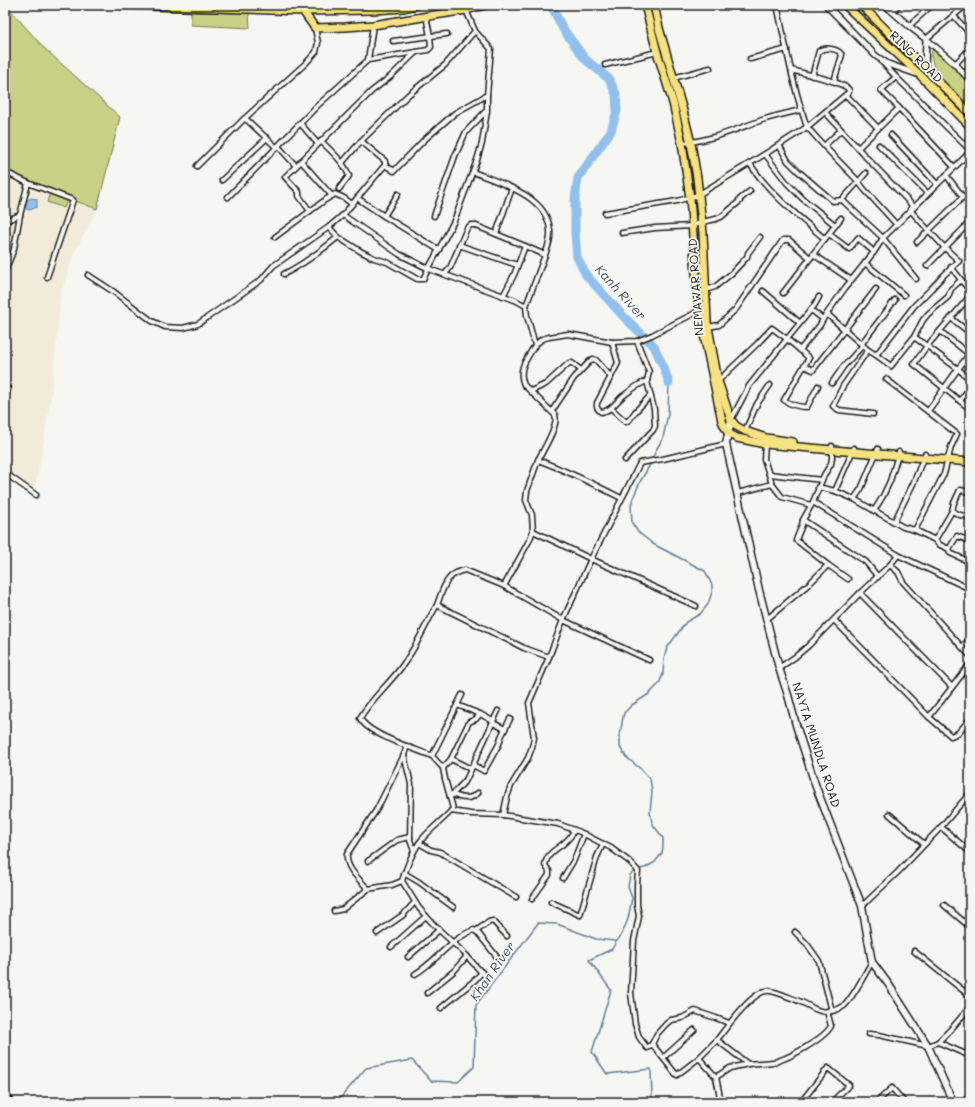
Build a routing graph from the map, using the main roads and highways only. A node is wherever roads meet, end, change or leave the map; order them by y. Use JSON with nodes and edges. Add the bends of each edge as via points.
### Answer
{"nodes":[{"id":1,"x":122,"y":5,"type":"edge"},
{"id":2,"x":416,"y":5,"type":"edge"},
{"id":3,"x":485,"y":5,"type":"edge"},
{"id":4,"x":645,"y":5,"type":"edge"},
{"id":5,"x":654,"y":5,"type":"edge"},
{"id":6,"x":845,"y":5,"type":"edge"},
{"id":7,"x":861,"y":5,"type":"edge"},
{"id":8,"x":303,"y":11,"type":"junction"},
{"id":9,"x":655,"y":29,"type":"junction"},
{"id":10,"x":666,"y":69,"type":"junction"},
{"id":11,"x":970,"y":113,"type":"edge"},
{"id":12,"x":970,"y":126,"type":"edge"},
{"id":13,"x":731,"y":420,"type":"junction"},
{"id":14,"x":728,"y":433,"type":"junction"},
{"id":15,"x":765,"y":441,"type":"junction"},
{"id":16,"x":949,"y":458,"type":"junction"},
{"id":17,"x":970,"y":458,"type":"edge"},
{"id":18,"x":970,"y":462,"type":"edge"},
{"id":19,"x":953,"y":1102,"type":"edge"}],
"edges":[{"from":1,"to":8,"type":"main road"},
{"from":2,"to":8,"type":"main road","via":[[373,10]]},
{"from":3,"to":8,"type":"main road","via":[[373,25],[315,28]]},
{"from":4,"to":9,"type":"main road","name":"NEMAWAR ROAD"},
{"from":5,"to":9,"type":"main road","name":"NEMAWAR ROAD"},
{"from":6,"to":12,"type":"main road","name":"RING ROAD"},
{"from":7,"to":11,"type":"main road","name":"RING ROAD"},
{"from":9,"to":10,"type":"main road","name":"NEMAWAR ROAD"},
{"from":9,"to":10,"type":"main road","name":"NEMAWAR ROAD","via":[[657,52]]},
{"from":10,"to":13,"type":"main road","name":"NEMAWAR ROAD","via":[[673,78],[680,98],[691,143],[702,222],[708,327],[718,381]]},
{"from":10,"to":14,"type":"main road","name":"NEMAWAR ROAD","via":[[682,143],[690,198],[699,311],[722,421]]},
{"from":13,"to":14,"type":"main road","name":"NAYTA MUNDLA ROAD"},
{"from":13,"to":15,"type":"main road","via":[[744,431]]},
{"from":14,"to":15,"type":"main road","via":[[737,438]]},
{"from":14,"to":19,"type":"main road","name":"NAYTA MUNDLA ROAD","via":[[726,444],[779,668],[816,787],[862,906],[872,962],[928,1046]]},
{"from":15,"to":16,"type":"main road"},
{"from":16,"to":17,"type":"main road"},
{"from":16,"to":18,"type":"main road"}]}
